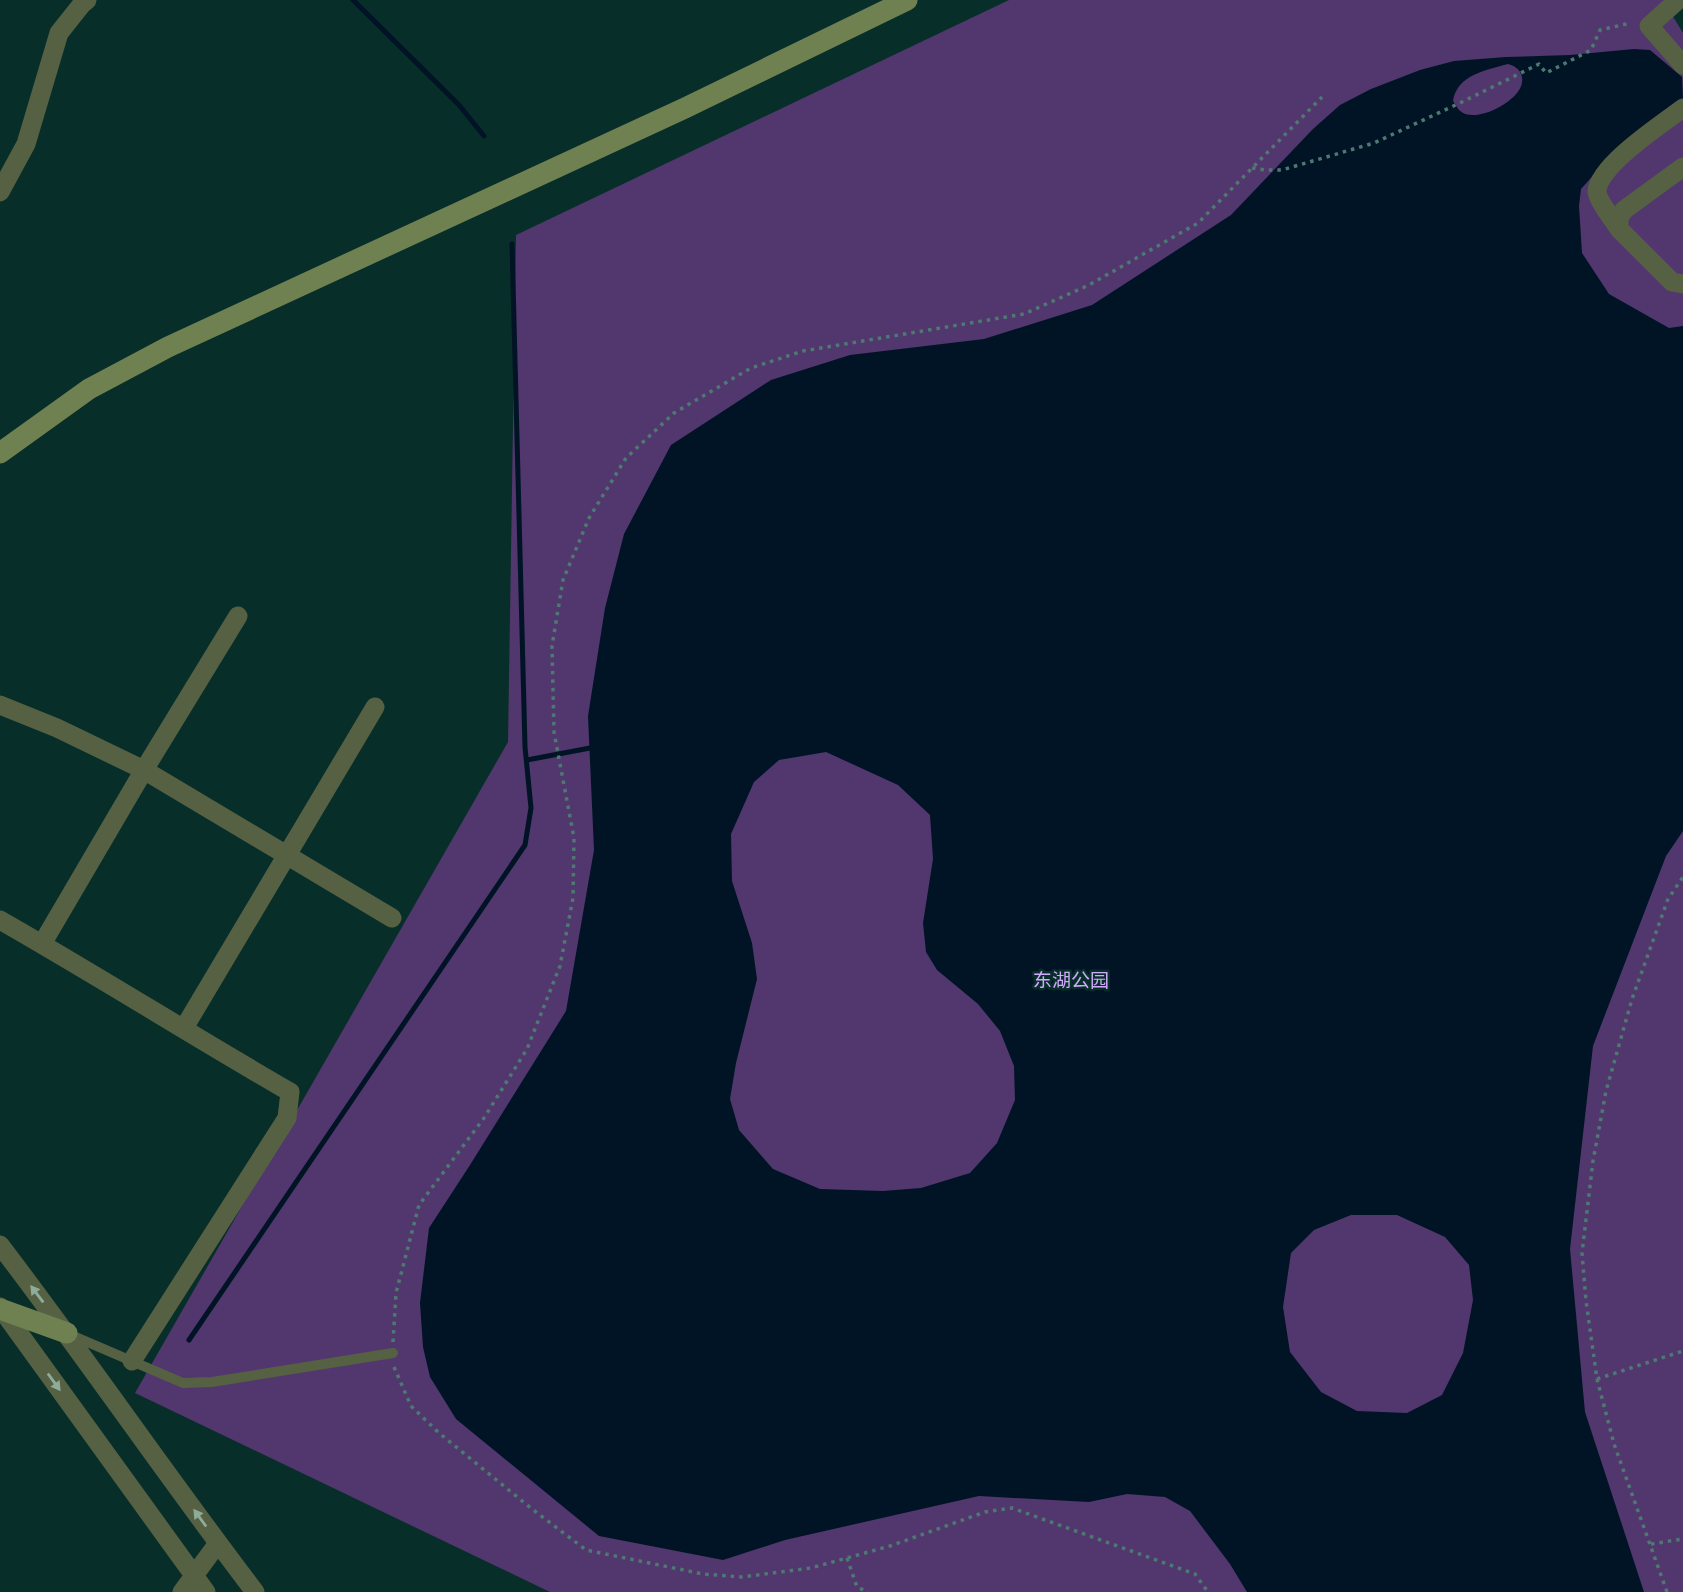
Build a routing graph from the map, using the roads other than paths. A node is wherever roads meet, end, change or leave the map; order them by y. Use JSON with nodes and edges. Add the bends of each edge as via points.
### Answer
{"nodes":[{"id":1,"x":87,"y":0,"type":"edge"},
{"id":2,"x":906,"y":0,"type":"edge"},
{"id":3,"x":1678,"y":0,"type":"edge"},
{"id":4,"x":1683,"y":65,"type":"edge"},
{"id":5,"x":1683,"y":108,"type":"edge"},
{"id":6,"x":1683,"y":167,"type":"edge"},
{"id":7,"x":0,"y":192,"type":"edge"},
{"id":8,"x":1619,"y":229,"type":"junction"},
{"id":9,"x":1683,"y":284,"type":"edge"},
{"id":10,"x":0,"y":453,"type":"edge"},
{"id":11,"x":238,"y":616,"type":"dead end"},
{"id":12,"x":0,"y":705,"type":"edge"},
{"id":13,"x":375,"y":707,"type":"dead end"},
{"id":14,"x":144,"y":770,"type":"junction"},
{"id":15,"x":288,"y":855,"type":"junction"},
{"id":16,"x":392,"y":918,"type":"dead end"},
{"id":17,"x":0,"y":920,"type":"edge"},
{"id":18,"x":42,"y":944,"type":"junction"},
{"id":19,"x":184,"y":1028,"type":"junction"},
{"id":20,"x":0,"y":1245,"type":"edge"},
{"id":21,"x":1,"y":1309,"type":"edge"},
{"id":22,"x":67,"y":1333,"type":"junction"},
{"id":23,"x":393,"y":1353,"type":"road end"},
{"id":24,"x":132,"y":1361,"type":"junction"},
{"id":25,"x":218,"y":1543,"type":"junction"},
{"id":26,"x":194,"y":1575,"type":"junction"},
{"id":27,"x":182,"y":1592,"type":"edge"},
{"id":28,"x":206,"y":1592,"type":"edge"},
{"id":29,"x":256,"y":1592,"type":"edge"}],
"edges":[{"from":1,"to":7,"type":"street","via":[[59,33],[26,144]]},
{"from":2,"to":10,"type":"main road","via":[[685,108],[168,346],[89,389]]},
{"from":3,"to":4,"type":"street","via":[[1649,26]]},
{"from":5,"to":8,"type":"street","via":[[1623,153],[1600,184],[1599,198]]},
{"from":6,"to":8,"type":"street","via":[[1625,210]]},
{"from":8,"to":9,"type":"street","via":[[1672,282]]},
{"from":11,"to":14,"type":"street"},
{"from":12,"to":14,"type":"street"},
{"from":13,"to":15,"type":"street"},
{"from":14,"to":15,"type":"street"},
{"from":14,"to":18,"type":"street"},
{"from":15,"to":16,"type":"street"},
{"from":15,"to":19,"type":"street"},
{"from":17,"to":18,"type":"street"},
{"from":18,"to":19,"type":"street"},
{"from":19,"to":24,"type":"street","via":[[290,1092],[287,1118]]},
{"from":22,"to":20,"type":"street","one_way":true},
{"from":21,"to":22,"type":"main road"},
{"from":21,"to":26,"type":"street","one_way":true},
{"from":22,"to":24,"type":"lane"},
{"from":25,"to":22,"type":"street","one_way":true},
{"from":23,"to":24,"type":"lane","via":[[183,1383]]},
{"from":25,"to":26,"type":"street"},
{"from":25,"to":29,"type":"street"},
{"from":26,"to":27,"type":"street"},
{"from":26,"to":28,"type":"street"}]}
